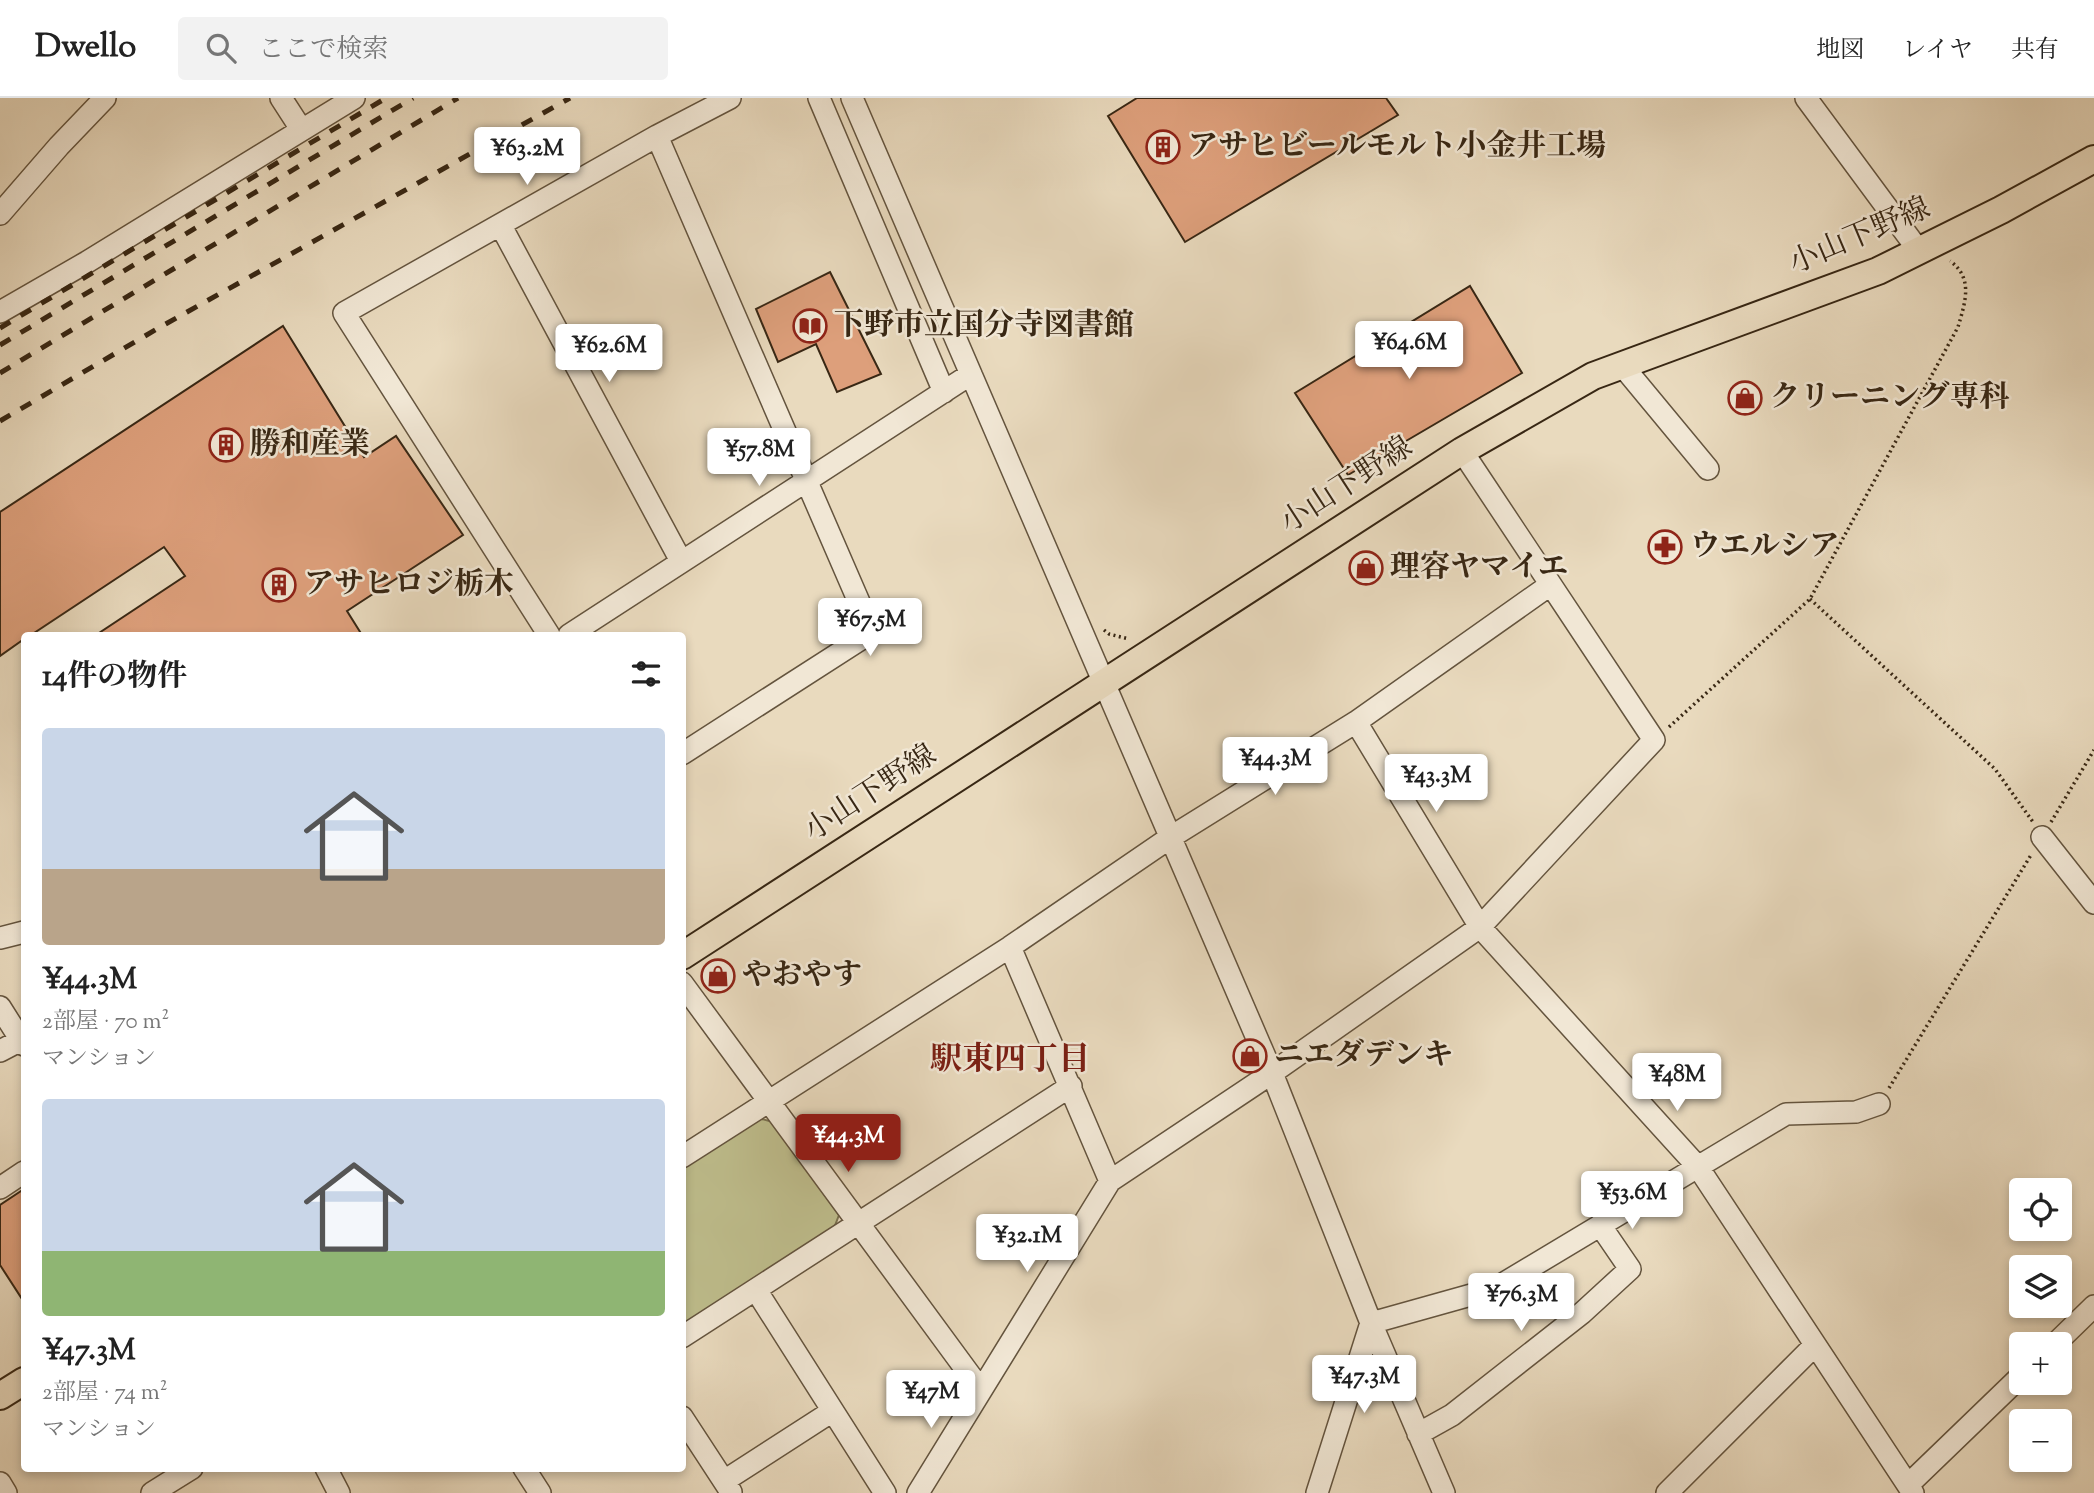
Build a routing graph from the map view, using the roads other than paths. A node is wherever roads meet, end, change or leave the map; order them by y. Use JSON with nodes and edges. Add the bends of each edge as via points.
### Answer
{"nodes":[{"id":1,"x":105,"y":98,"type":"edge"},
{"id":2,"x":281,"y":98,"type":"edge"},
{"id":3,"x":354,"y":98,"type":"edge"},
{"id":4,"x":730,"y":98,"type":"edge"},
{"id":5,"x":819,"y":98,"type":"edge"},
{"id":6,"x":852,"y":98,"type":"edge"},
{"id":7,"x":1806,"y":98,"type":"edge"},
{"id":8,"x":301,"y":129,"type":"junction"},
{"id":9,"x":657,"y":136,"type":"junction"},
{"id":10,"x":2094,"y":159,"type":"edge"},
{"id":11,"x":0,"y":214,"type":"edge"},
{"id":12,"x":501,"y":226,"type":"junction"},
{"id":13,"x":1919,"y":251,"type":"junction"},
{"id":14,"x":0,"y":312,"type":"edge"},
{"id":15,"x":1622,"y":364,"type":"junction"},
{"id":16,"x":971,"y":374,"type":"junction"},
{"id":17,"x":944,"y":392,"type":"junction"},
{"id":18,"x":1462,"y":452,"type":"junction"},
{"id":19,"x":1708,"y":469,"type":"dead end"},
{"id":20,"x":808,"y":482,"type":"junction"},
{"id":21,"x":681,"y":561,"type":"junction"},
{"id":22,"x":1550,"y":585,"type":"junction"},
{"id":23,"x":547,"y":632,"type":"edge"},
{"id":24,"x":574,"y":632,"type":"edge"},
{"id":25,"x":1105,"y":682,"type":"junction"},
{"id":26,"x":1356,"y":723,"type":"junction"},
{"id":27,"x":686,"y":751,"type":"edge"},
{"id":28,"x":1171,"y":837,"type":"junction"},
{"id":29,"x":2042,"y":837,"type":"road end"},
{"id":30,"x":2094,"y":903,"type":"edge"},
{"id":31,"x":1479,"y":927,"type":"junction"},
{"id":32,"x":21,"y":933,"type":"edge"},
{"id":33,"x":0,"y":938,"type":"edge"},
{"id":34,"x":1010,"y":947,"type":"junction"},
{"id":35,"x":686,"y":953,"type":"edge"},
{"id":36,"x":686,"y":988,"type":"edge"},
{"id":37,"x":0,"y":1007,"type":"edge"},
{"id":38,"x":21,"y":1039,"type":"edge"},
{"id":39,"x":21,"y":1043,"type":"edge"},
{"id":40,"x":0,"y":1051,"type":"edge"},
{"id":41,"x":1272,"y":1073,"type":"junction"},
{"id":42,"x":1071,"y":1086,"type":"junction"},
{"id":43,"x":769,"y":1102,"type":"junction"},
{"id":44,"x":1879,"y":1104,"type":"road end"},
{"id":45,"x":686,"y":1154,"type":"edge"},
{"id":46,"x":1698,"y":1167,"type":"junction"},
{"id":47,"x":21,"y":1174,"type":"edge"},
{"id":48,"x":1110,"y":1181,"type":"junction"},
{"id":49,"x":0,"y":1188,"type":"edge"},
{"id":50,"x":859,"y":1224,"type":"junction"},
{"id":51,"x":1600,"y":1225,"type":"junction"},
{"id":52,"x":756,"y":1290,"type":"junction"},
{"id":53,"x":2094,"y":1306,"type":"edge"},
{"id":54,"x":1371,"y":1323,"type":"junction"},
{"id":55,"x":2067,"y":1332,"type":"edge"},
{"id":56,"x":686,"y":1334,"type":"edge"},
{"id":57,"x":1815,"y":1345,"type":"junction"},
{"id":58,"x":21,"y":1383,"type":"edge"},
{"id":59,"x":2009,"y":1388,"type":"edge"},
{"id":60,"x":981,"y":1390,"type":"junction"},
{"id":61,"x":0,"y":1396,"type":"edge"},
{"id":62,"x":831,"y":1412,"type":"junction"},
{"id":63,"x":686,"y":1423,"type":"edge"},
{"id":64,"x":1418,"y":1434,"type":"junction"},
{"id":65,"x":187,"y":1472,"type":"edge"},
{"id":66,"x":328,"y":1472,"type":"edge"},
{"id":67,"x":527,"y":1472,"type":"edge"},
{"id":68,"x":0,"y":1483,"type":"edge"},
{"id":69,"x":728,"y":1487,"type":"edge"},
{"id":70,"x":1910,"y":1489,"type":"edge"},
{"id":71,"x":161,"y":1491,"type":"edge"},
{"id":72,"x":6,"y":1493,"type":"edge"},
{"id":73,"x":339,"y":1493,"type":"edge"},
{"id":74,"x":540,"y":1493,"type":"edge"},
{"id":75,"x":885,"y":1493,"type":"edge"},
{"id":76,"x":918,"y":1493,"type":"edge"},
{"id":77,"x":1317,"y":1493,"type":"edge"},
{"id":78,"x":1444,"y":1493,"type":"edge"},
{"id":79,"x":1667,"y":1493,"type":"edge"}],
"edges":[{"from":1,"to":11,"type":"street"},
{"from":2,"to":8,"type":"street"},
{"from":3,"to":8,"type":"street"},
{"from":4,"to":9,"type":"street"},
{"from":5,"to":17,"type":"street"},
{"from":6,"to":16,"type":"street"},
{"from":7,"to":13,"type":"street"},
{"from":8,"to":14,"type":"street"},
{"from":9,"to":12,"type":"street"},
{"from":9,"to":20,"type":"street"},
{"from":10,"to":13,"type":"main road","name":"小山下野線"},
{"from":12,"to":21,"type":"street"},
{"from":12,"to":23,"type":"street","via":[[344,313]]},
{"from":13,"to":15,"type":"main road","name":"小山下野線","via":[[1878,271]]},
{"from":15,"to":18,"type":"main road","name":"小山下野線"},
{"from":15,"to":19,"type":"street"},
{"from":16,"to":17,"type":"street"},
{"from":16,"to":25,"type":"street"},
{"from":17,"to":20,"type":"street"},
{"from":18,"to":22,"type":"street"},
{"from":18,"to":25,"type":"main road","name":"小山下野線"},
{"from":20,"to":21,"type":"street"},
{"from":20,"to":27,"type":"street","via":[[872,632]]},
{"from":21,"to":24,"type":"street"},
{"from":22,"to":26,"type":"street"},
{"from":22,"to":31,"type":"street","via":[[1654,740]]},
{"from":25,"to":28,"type":"street"},
{"from":25,"to":35,"type":"main road","name":"小山下野線"},
{"from":26,"to":28,"type":"street"},
{"from":26,"to":31,"type":"street"},
{"from":28,"to":34,"type":"street"},
{"from":28,"to":41,"type":"street"},
{"from":29,"to":30,"type":"street"},
{"from":31,"to":41,"type":"street"},
{"from":31,"to":46,"type":"street"},
{"from":32,"to":33,"type":"street"},
{"from":34,"to":42,"type":"street"},
{"from":34,"to":43,"type":"street"},
{"from":36,"to":43,"type":"street"},
{"from":37,"to":38,"type":"street"},
{"from":39,"to":40,"type":"street"},
{"from":41,"to":48,"type":"street"},
{"from":41,"to":54,"type":"street"},
{"from":42,"to":48,"type":"street"},
{"from":42,"to":50,"type":"street"},
{"from":43,"to":45,"type":"street"},
{"from":43,"to":50,"type":"street"},
{"from":44,"to":46,"type":"street","via":[[1856,1112],[1786,1114]]},
{"from":46,"to":51,"type":"street"},
{"from":46,"to":57,"type":"street"},
{"from":47,"to":49,"type":"street"},
{"from":48,"to":60,"type":"street"},
{"from":50,"to":52,"type":"street"},
{"from":50,"to":60,"type":"street"},
{"from":51,"to":54,"type":"street","via":[[1496,1288]]},
{"from":51,"to":64,"type":"street","via":[[1630,1269],[1451,1415]]},
{"from":52,"to":56,"type":"street"},
{"from":52,"to":62,"type":"street"},
{"from":53,"to":55,"type":"street"},
{"from":54,"to":64,"type":"street"},
{"from":54,"to":77,"type":"street"},
{"from":57,"to":70,"type":"street"},
{"from":57,"to":79,"type":"street"},
{"from":58,"to":61,"type":"main road"},
{"from":59,"to":70,"type":"street"},
{"from":60,"to":76,"type":"street"},
{"from":62,"to":69,"type":"street"},
{"from":62,"to":75,"type":"street"},
{"from":63,"to":69,"type":"street"},
{"from":64,"to":78,"type":"street"},
{"from":65,"to":71,"type":"street"},
{"from":66,"to":73,"type":"street"},
{"from":67,"to":74,"type":"street"},
{"from":68,"to":72,"type":"street"}]}
